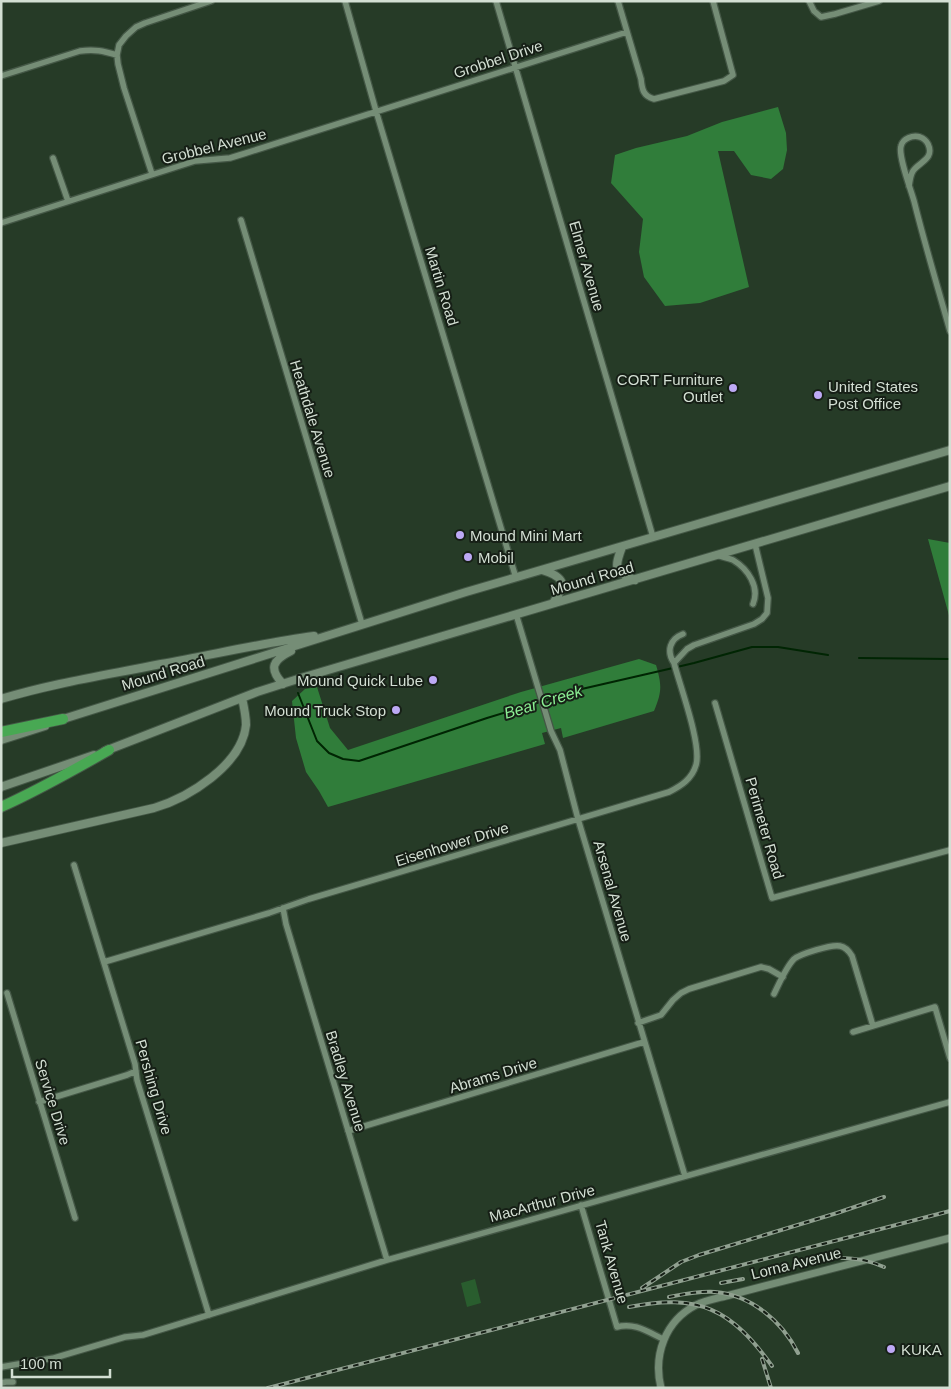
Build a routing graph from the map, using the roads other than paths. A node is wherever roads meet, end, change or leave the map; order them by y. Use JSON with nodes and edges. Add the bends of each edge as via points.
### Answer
{"nodes":[{"id":1,"x":211,"y":1,"type":"edge"},
{"id":2,"x":345,"y":1,"type":"edge"},
{"id":3,"x":496,"y":1,"type":"edge"},
{"id":4,"x":618,"y":1,"type":"edge"},
{"id":5,"x":713,"y":1,"type":"edge"},
{"id":6,"x":809,"y":1,"type":"edge"},
{"id":7,"x":879,"y":1,"type":"edge"},
{"id":8,"x":627,"y":32,"type":"junction"},
{"id":9,"x":117,"y":55,"type":"junction"},
{"id":10,"x":516,"y":66,"type":"junction"},
{"id":11,"x":1,"y":76,"type":"edge"},
{"id":12,"x":376,"y":111,"type":"junction"},
{"id":13,"x":52,"y":158,"type":"dead end"},
{"id":14,"x":152,"y":174,"type":"junction"},
{"id":15,"x":910,"y":186,"type":"junction"},
{"id":16,"x":68,"y":201,"type":"junction"},
{"id":17,"x":241,"y":220,"type":"dead end"},
{"id":18,"x":1,"y":223,"type":"edge"},
{"id":19,"x":950,"y":331,"type":"edge"},
{"id":20,"x":950,"y":450,"type":"edge"},
{"id":21,"x":941,"y":452,"type":"junction"},
{"id":22,"x":950,"y":456,"type":"edge"},
{"id":23,"x":948,"y":485,"type":"edge"},
{"id":24,"x":653,"y":537,"type":"junction"},
{"id":25,"x":755,"y":544,"type":"junction"},
{"id":26,"x":622,"y":547,"type":"junction"},
{"id":27,"x":717,"y":555,"type":"junction"},
{"id":28,"x":542,"y":570,"type":"junction"},
{"id":29,"x":516,"y":578,"type":"junction"},
{"id":30,"x":635,"y":580,"type":"junction"},
{"id":31,"x":553,"y":603,"type":"junction"},
{"id":32,"x":753,"y":604,"type":"dead end"},
{"id":33,"x":516,"y":614,"type":"junction"},
{"id":34,"x":362,"y":624,"type":"junction"},
{"id":35,"x":333,"y":634,"type":"junction"},
{"id":36,"x":683,"y":634,"type":"dead end"},
{"id":37,"x":313,"y":640,"type":"junction"},
{"id":38,"x":674,"y":663,"type":"junction"},
{"id":39,"x":283,"y":684,"type":"junction"},
{"id":40,"x":242,"y":698,"type":"junction"},
{"id":41,"x":1,"y":699,"type":"edge"},
{"id":42,"x":715,"y":703,"type":"dead end"},
{"id":43,"x":63,"y":718,"type":"junction"},
{"id":44,"x":1,"y":732,"type":"edge"},
{"id":45,"x":1,"y":740,"type":"edge"},
{"id":46,"x":109,"y":750,"type":"junction"},
{"id":47,"x":1,"y":787,"type":"edge"},
{"id":48,"x":1,"y":807,"type":"edge"},
{"id":49,"x":578,"y":819,"type":"junction"},
{"id":50,"x":1,"y":843,"type":"edge"},
{"id":51,"x":950,"y":850,"type":"edge"},
{"id":52,"x":74,"y":865,"type":"dead end"},
{"id":53,"x":283,"y":908,"type":"junction"},
{"id":54,"x":104,"y":962,"type":"junction"},
{"id":55,"x":783,"y":977,"type":"junction"},
{"id":56,"x":7,"y":993,"type":"dead end"},
{"id":57,"x":774,"y":994,"type":"dead end"},
{"id":58,"x":638,"y":1023,"type":"junction"},
{"id":59,"x":873,"y":1026,"type":"junction"},
{"id":60,"x":853,"y":1032,"type":"dead end"},
{"id":61,"x":644,"y":1042,"type":"junction"},
{"id":62,"x":950,"y":1058,"type":"edge"},
{"id":63,"x":136,"y":1071,"type":"junction"},
{"id":64,"x":40,"y":1102,"type":"junction"},
{"id":65,"x":950,"y":1102,"type":"edge"},
{"id":66,"x":348,"y":1131,"type":"junction"},
{"id":67,"x":685,"y":1176,"type":"junction"},
{"id":68,"x":581,"y":1206,"type":"junction"},
{"id":69,"x":75,"y":1218,"type":"dead end"},
{"id":70,"x":950,"y":1238,"type":"edge"},
{"id":71,"x":387,"y":1260,"type":"junction"},
{"id":72,"x":209,"y":1315,"type":"junction"},
{"id":73,"x":143,"y":1335,"type":"junction"},
{"id":74,"x":664,"y":1339,"type":"junction"},
{"id":75,"x":137,"y":1341,"type":"dead end"},
{"id":76,"x":1,"y":1367,"type":"edge"},
{"id":77,"x":13,"y":1382,"type":"dead end"},
{"id":78,"x":1,"y":1383,"type":"edge"},
{"id":79,"x":661,"y":1388,"type":"edge"}],
"edges":[{"from":1,"to":9,"type":"street","via":[[136,27],[119,45]]},
{"from":2,"to":12,"type":"street","name":"Martin Road"},
{"from":3,"to":10,"type":"street","name":"Elmer Avenue"},
{"from":4,"to":8,"type":"street"},
{"from":5,"to":8,"type":"street","via":[[733,75],[724,81],[654,99],[644,94]]},
{"from":6,"to":7,"type":"street","via":[[821,17]]},
{"from":8,"to":10,"type":"street","name":"Grobbel Drive"},
{"from":9,"to":11,"type":"street","via":[[101,50],[80,51]]},
{"from":9,"to":14,"type":"street","via":[[124,88]]},
{"from":10,"to":12,"type":"street","name":"Grobbel Drive"},
{"from":10,"to":24,"type":"street","name":"Elmer Avenue"},
{"from":12,"to":14,"type":"street","name":"Grobbel Avenue","via":[[230,158],[194,160]]},
{"from":12,"to":29,"type":"street","name":"Martin Road"},
{"from":13,"to":16,"type":"street"},
{"from":14,"to":16,"type":"street","name":"Grobbel Avenue"},
{"from":15,"to":15,"type":"street","via":[[913,170],[929,155],[927,142],[919,137],[907,138],[901,145]]},
{"from":15,"to":19,"type":"street"},
{"from":16,"to":18,"type":"street","name":"Grobbel Avenue"},
{"from":17,"to":34,"type":"street","name":"Heathdale Avenue"},
{"from":20,"to":21,"type":"main road","name":"Mound Road"},
{"from":21,"to":22,"type":"main road"},
{"from":21,"to":24,"type":"main road","name":"Mound Road"},
{"from":23,"to":25,"type":"main road","name":"Mound Road"},
{"from":24,"to":26,"type":"main road","name":"Mound Road"},
{"from":25,"to":27,"type":"main road","name":"Mound Road"},
{"from":25,"to":38,"type":"street","via":[[768,598],[765,616],[754,624],[694,645]]},
{"from":26,"to":28,"type":"main road","name":"Mound Road"},
{"from":26,"to":30,"type":"main road","via":[[618,569]]},
{"from":27,"to":30,"type":"main road","name":"Mound Road"},
{"from":27,"to":32,"type":"street","via":[[744,569],[754,583]]},
{"from":28,"to":29,"type":"main road","name":"Mound Road"},
{"from":28,"to":31,"type":"main road","via":[[555,574],[561,582],[562,588]]},
{"from":29,"to":34,"type":"main road","name":"Mound Road"},
{"from":30,"to":31,"type":"main road","name":"Mound Road"},
{"from":31,"to":33,"type":"main road","name":"Mound Road"},
{"from":33,"to":39,"type":"main road","name":"Mound Road"},
{"from":33,"to":49,"type":"street","name":"Arsenal Avenue","via":[[560,750]]},
{"from":34,"to":35,"type":"main road","name":"Mound Road"},
{"from":35,"to":37,"type":"main road","name":"Mound Road"},
{"from":35,"to":41,"type":"main road","name":"Mound Road","via":[[275,641],[54,684]]},
{"from":36,"to":38,"type":"street","name":"Eisenhower Drive","via":[[674,638],[670,646],[670,657]]},
{"from":37,"to":39,"type":"main road","via":[[280,656],[274,663],[276,676]]},
{"from":37,"to":43,"type":"main road","name":"Mound Road"},
{"from":38,"to":49,"type":"street","name":"Eisenhower Drive","via":[[697,751],[696,765],[690,778],[670,792]]},
{"from":39,"to":40,"type":"main road","name":"Mound Road"},
{"from":40,"to":46,"type":"main road","name":"Mound Road"},
{"from":40,"to":50,"type":"main road","via":[[246,725],[239,745],[214,776],[188,794],[154,808]]},
{"from":42,"to":51,"type":"street","name":"Perimeter Road","via":[[772,898]]},
{"from":43,"to":44,"type":"highway"},
{"from":43,"to":45,"type":"main road","name":"Mound Road","via":[[37,730]]},
{"from":46,"to":47,"type":"main road","name":"Mound Road"},
{"from":46,"to":48,"type":"highway"},
{"from":49,"to":53,"type":"street","name":"Eisenhower Drive"},
{"from":49,"to":58,"type":"street","name":"Arsenal Avenue"},
{"from":52,"to":54,"type":"street","name":"Pershing Drive"},
{"from":53,"to":54,"type":"street","name":"Eisenhower Drive"},
{"from":53,"to":66,"type":"street","name":"Bradley Avenue"},
{"from":54,"to":63,"type":"street","name":"Pershing Drive"},
{"from":55,"to":57,"type":"street"},
{"from":55,"to":58,"type":"street","via":[[761,967],[698,985],[677,996],[661,1015]]},
{"from":55,"to":59,"type":"street","via":[[797,957],[834,946],[844,948],[853,960]]},
{"from":56,"to":64,"type":"street","name":"Service Drive"},
{"from":58,"to":61,"type":"street","name":"Arsenal Avenue"},
{"from":59,"to":60,"type":"street"},
{"from":59,"to":62,"type":"street","via":[[935,1008]]},
{"from":61,"to":66,"type":"street","name":"Abrams Drive"},
{"from":61,"to":67,"type":"street","name":"Arsenal Avenue"},
{"from":63,"to":64,"type":"street"},
{"from":63,"to":72,"type":"street","name":"Pershing Drive"},
{"from":64,"to":69,"type":"street","name":"Service Drive"},
{"from":65,"to":67,"type":"street","name":"MacArthur Drive"},
{"from":66,"to":71,"type":"street","name":"Bradley Avenue"},
{"from":67,"to":68,"type":"street","name":"MacArthur Drive"},
{"from":68,"to":71,"type":"street","name":"MacArthur Drive"},
{"from":68,"to":74,"type":"street","name":"Tank Avenue","via":[[617,1327],[637,1327]]},
{"from":70,"to":74,"type":"street","name":"Lorna Avenue","via":[[697,1304],[680,1316]]},
{"from":71,"to":72,"type":"street","name":"MacArthur Drive"},
{"from":72,"to":73,"type":"street","name":"MacArthur Drive"},
{"from":73,"to":75,"type":"street","name":"MacArthur Drive"},
{"from":73,"to":76,"type":"street","name":"MacArthur Drive","via":[[125,1337],[54,1358]]},
{"from":74,"to":79,"type":"street","via":[[658,1359]]},
{"from":77,"to":78,"type":"street"}]}
